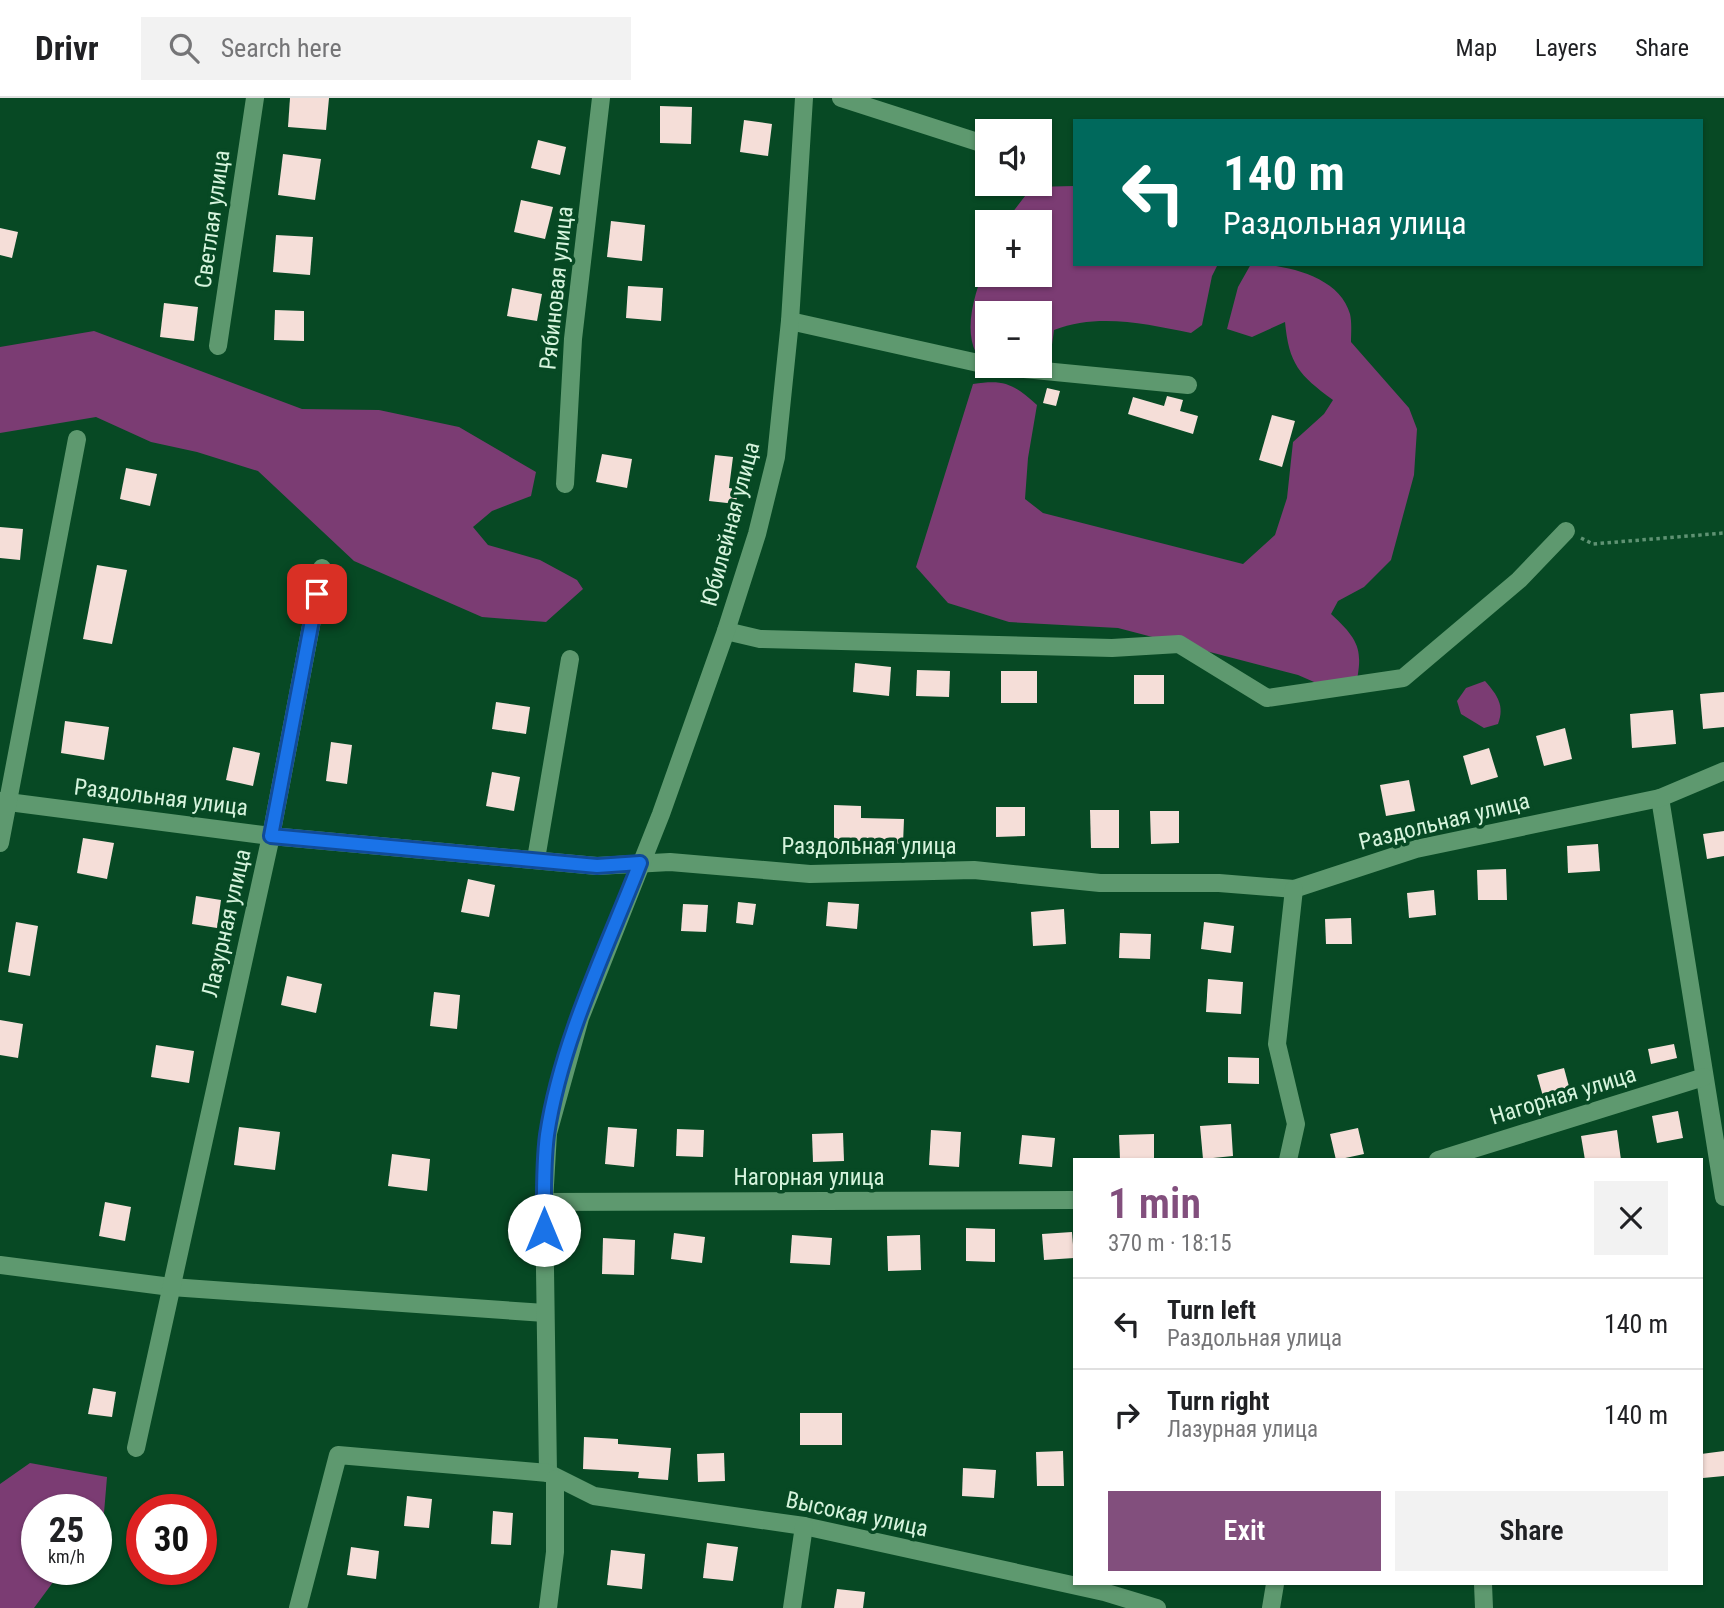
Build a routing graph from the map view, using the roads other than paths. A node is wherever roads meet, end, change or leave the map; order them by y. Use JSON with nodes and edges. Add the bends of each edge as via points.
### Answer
{"nodes":[{"id":1,"x":255,"y":98,"type":"edge"},
{"id":2,"x":601,"y":98,"type":"edge"},
{"id":3,"x":803,"y":98,"type":"edge"},
{"id":4,"x":841,"y":98,"type":"edge"},
{"id":5,"x":975,"y":141,"type":"edge"},
{"id":6,"x":790,"y":321,"type":"junction"},
{"id":7,"x":218,"y":346,"type":"dead end"},
{"id":8,"x":975,"y":362,"type":"edge"},
{"id":9,"x":1052,"y":372,"type":"edge"},
{"id":10,"x":1188,"y":385,"type":"dead end"},
{"id":11,"x":77,"y":439,"type":"dead end"},
{"id":12,"x":565,"y":484,"type":"dead end"},
{"id":13,"x":1566,"y":531,"type":"road end"},
{"id":14,"x":322,"y":568,"type":"dead end"},
{"id":15,"x":726,"y":631,"type":"junction"},
{"id":16,"x":570,"y":659,"type":"dead end"},
{"id":17,"x":1724,"y":771,"type":"edge"},
{"id":18,"x":1660,"y":797,"type":"junction"},
{"id":19,"x":4,"y":802,"type":"edge"},
{"id":20,"x":271,"y":836,"type":"junction"},
{"id":21,"x":0,"y":843,"type":"edge"},
{"id":22,"x":536,"y":859,"type":"junction"},
{"id":23,"x":640,"y":863,"type":"junction"},
{"id":24,"x":1294,"y":889,"type":"junction"},
{"id":25,"x":1704,"y":1077,"type":"junction"},
{"id":26,"x":1288,"y":1158,"type":"edge"},
{"id":27,"x":1444,"y":1158,"type":"edge"},
{"id":28,"x":1724,"y":1197,"type":"edge"},
{"id":29,"x":1073,"y":1200,"type":"edge"},
{"id":30,"x":544,"y":1202,"type":"junction"},
{"id":31,"x":0,"y":1265,"type":"edge"},
{"id":32,"x":171,"y":1287,"type":"junction"},
{"id":33,"x":545,"y":1313,"type":"junction"},
{"id":34,"x":135,"y":1448,"type":"dead end"},
{"id":35,"x":552,"y":1476,"type":"junction"},
{"id":36,"x":804,"y":1526,"type":"junction"},
{"id":37,"x":1275,"y":1585,"type":"edge"},
{"id":38,"x":1483,"y":1585,"type":"edge"},
{"id":39,"x":1103,"y":1600,"type":"edge"},
{"id":40,"x":298,"y":1608,"type":"edge"},
{"id":41,"x":548,"y":1608,"type":"edge"},
{"id":42,"x":792,"y":1608,"type":"edge"},
{"id":43,"x":1157,"y":1608,"type":"edge"},
{"id":44,"x":1271,"y":1608,"type":"edge"},
{"id":45,"x":1484,"y":1608,"type":"edge"}],
"edges":[{"from":1,"to":7,"type":"street","name":"Светлая улица"},
{"from":2,"to":12,"type":"street","name":"Рябиновая улица","via":[[573,339]]},
{"from":3,"to":6,"type":"street","name":"Юбилейная улица"},
{"from":4,"to":5,"type":"street"},
{"from":6,"to":8,"type":"street"},
{"from":6,"to":15,"type":"street","name":"Юбилейная улица","via":[[776,457]]},
{"from":9,"to":10,"type":"street"},
{"from":11,"to":19,"type":"street"},
{"from":13,"to":15,"type":"street","via":[[1519,580],[1403,678],[1267,698],[1179,644],[1112,648],[760,639]]},
{"from":14,"to":20,"type":"street","name":"Лазурная улица"},
{"from":15,"to":23,"type":"street","name":"Юбилейная улица"},
{"from":16,"to":22,"type":"street"},
{"from":17,"to":18,"type":"street","name":"Раздольная улица"},
{"from":18,"to":24,"type":"street","name":"Раздольная улица","via":[[1416,849]]},
{"from":18,"to":25,"type":"street"},
{"from":19,"to":20,"type":"street","name":"Раздольная улица"},
{"from":19,"to":21,"type":"street"},
{"from":20,"to":22,"type":"street","name":"Раздольная улица"},
{"from":20,"to":32,"type":"street","name":"Лазурная улица"},
{"from":22,"to":23,"type":"street","name":"Раздольная улица","via":[[597,866]]},
{"from":23,"to":24,"type":"street","name":"Раздольная улица","via":[[810,874],[974,870],[1100,883],[1219,883]]},
{"from":23,"to":30,"type":"street","name":"Юбилейная улица","via":[[559,1082],[548,1133]]},
{"from":24,"to":26,"type":"street","via":[[1277,1044],[1296,1124]]},
{"from":25,"to":27,"type":"street","name":"Нагорная улица"},
{"from":25,"to":28,"type":"street"},
{"from":29,"to":30,"type":"street","name":"Нагорная улица"},
{"from":30,"to":33,"type":"street","name":"Юбилейная улица"},
{"from":31,"to":32,"type":"street"},
{"from":32,"to":33,"type":"street"},
{"from":32,"to":34,"type":"street","name":"Лазурная улица"},
{"from":33,"to":35,"type":"street","name":"Юбилейная улица"},
{"from":35,"to":36,"type":"street","name":"Высокая улица","via":[[594,1496]]},
{"from":35,"to":40,"type":"street","name":"Высокая улица","via":[[338,1455]]},
{"from":35,"to":41,"type":"street","name":"Юбилейная улица","via":[[555,1552]]},
{"from":36,"to":39,"type":"street","name":"Высокая улица"},
{"from":36,"to":42,"type":"street"},
{"from":37,"to":44,"type":"street"},
{"from":38,"to":45,"type":"street"},
{"from":39,"to":43,"type":"street","name":"Высокая улица"}]}
